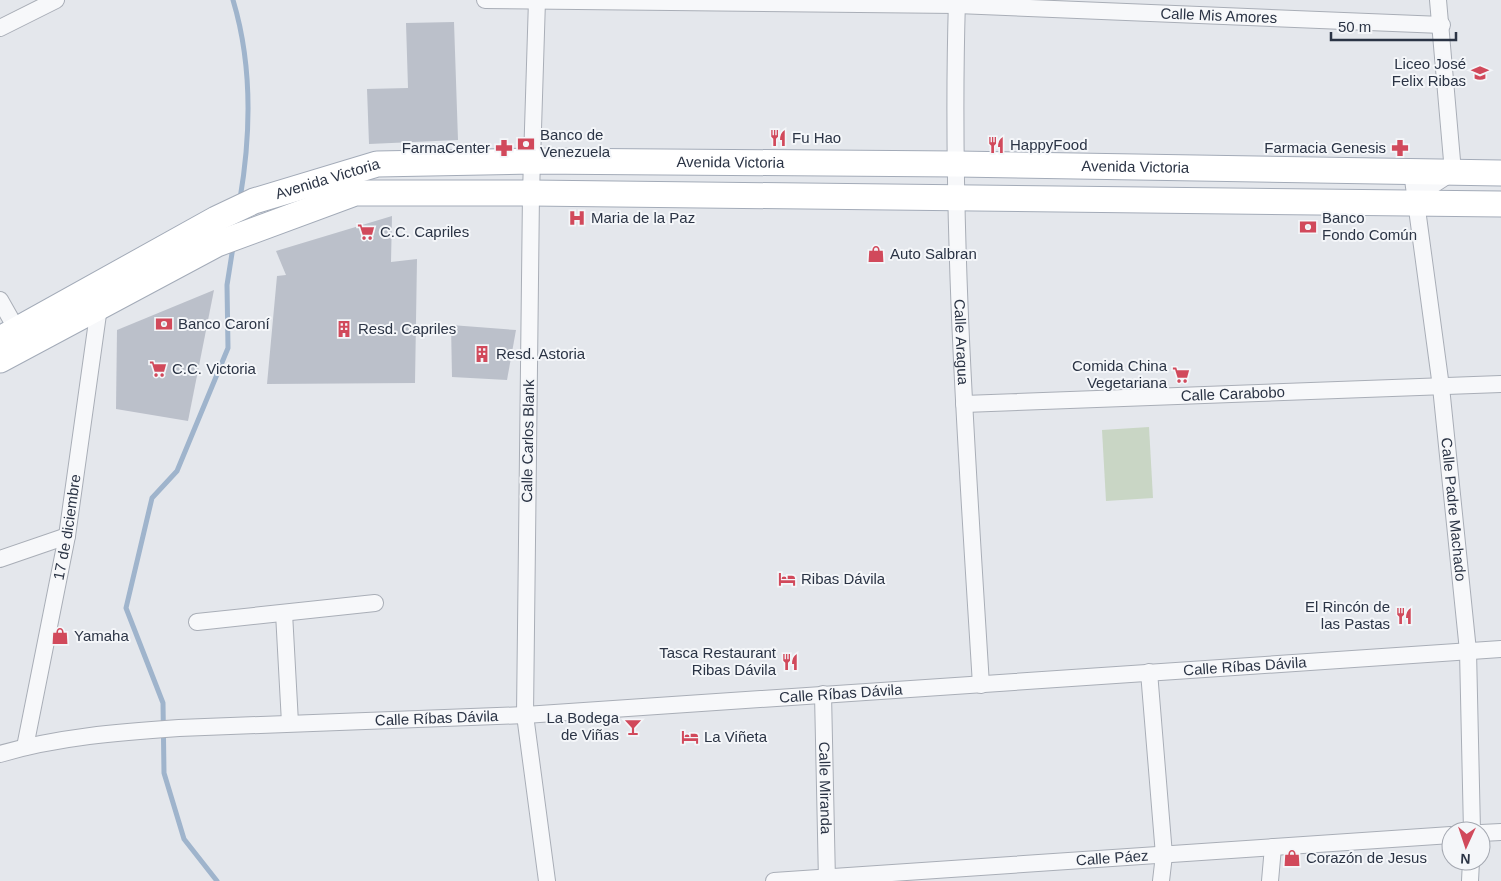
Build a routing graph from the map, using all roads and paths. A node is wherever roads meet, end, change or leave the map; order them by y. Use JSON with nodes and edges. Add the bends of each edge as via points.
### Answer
{"nodes":[{"id":1,"x":56,"y":0,"type":"edge"},
{"id":2,"x":485,"y":0,"type":"edge"},
{"id":3,"x":1438,"y":0,"type":"edge"},
{"id":4,"x":537,"y":1,"type":"edge"},
{"id":5,"x":957,"y":3,"type":"edge"},
{"id":6,"x":1442,"y":24,"type":"junction"},
{"id":7,"x":0,"y":28,"type":"edge"},
{"id":8,"x":532,"y":162,"type":"junction"},
{"id":9,"x":957,"y":164,"type":"junction"},
{"id":10,"x":1453,"y":172,"type":"junction"},
{"id":11,"x":1501,"y":173,"type":"edge"},
{"id":12,"x":1415,"y":188,"type":"junction"},
{"id":13,"x":531,"y":193,"type":"junction"},
{"id":14,"x":955,"y":199,"type":"junction"},
{"id":15,"x":1501,"y":204,"type":"edge"},
{"id":16,"x":99,"y":307,"type":"junction"},
{"id":17,"x":4,"y":318,"type":"edge"},
{"id":18,"x":0,"y":360,"type":"edge"},
{"id":19,"x":1501,"y":384,"type":"edge"},
{"id":20,"x":1441,"y":387,"type":"junction"},
{"id":21,"x":964,"y":404,"type":"junction"},
{"id":22,"x":67,"y":536,"type":"junction"},
{"id":23,"x":0,"y":559,"type":"edge"},
{"id":24,"x":375,"y":603,"type":"dead end"},
{"id":25,"x":284,"y":613,"type":"junction"},
{"id":26,"x":197,"y":622,"type":"dead end"},
{"id":27,"x":1501,"y":649,"type":"edge"},
{"id":28,"x":1468,"y":651,"type":"junction"},
{"id":29,"x":1149,"y":672,"type":"junction"},
{"id":30,"x":981,"y":685,"type":"junction"},
{"id":31,"x":823,"y":694,"type":"junction"},
{"id":32,"x":525,"y":715,"type":"junction"},
{"id":33,"x":290,"y":723,"type":"junction"},
{"id":34,"x":25,"y":747,"type":"junction"},
{"id":35,"x":0,"y":754,"type":"edge"},
{"id":36,"x":1472,"y":821,"type":"edge"},
{"id":37,"x":1441,"y":836,"type":"edge"},
{"id":38,"x":1273,"y":847,"type":"junction"},
{"id":39,"x":1164,"y":855,"type":"junction"},
{"id":40,"x":827,"y":879,"type":"edge"},
{"id":41,"x":547,"y":881,"type":"edge"},
{"id":42,"x":774,"y":881,"type":"edge"},
{"id":43,"x":1161,"y":881,"type":"edge"},
{"id":44,"x":1270,"y":881,"type":"edge"}],
"edges":[{"from":1,"to":7,"type":"street"},
{"from":2,"to":4,"type":"street","name":"Calle Mis Amores"},
{"from":3,"to":6,"type":"street"},
{"from":4,"to":5,"type":"street","name":"Calle Mis Amores"},
{"from":4,"to":8,"type":"street","name":"Calle Carlos Blank"},
{"from":5,"to":6,"type":"street","name":"Calle Mis Amores"},
{"from":5,"to":9,"type":"street","name":"Calle Aragua"},
{"from":6,"to":10,"type":"street"},
{"from":8,"to":9,"type":"main road","name":"Avenida Victoria"},
{"from":8,"to":13,"type":"street","name":"Calle Carlos Blank"},
{"from":8,"to":17,"type":"main road","name":"Avenida Victoria","via":[[377,164],[254,201]]},
{"from":9,"to":12,"type":"main road","name":"Avenida Victoria"},
{"from":9,"to":14,"type":"street","name":"Calle Aragua"},
{"from":10,"to":11,"type":"main road","name":"Avenida Victoria"},
{"from":10,"to":12,"type":"main road","name":"Avenida Victoria"},
{"from":12,"to":14,"type":"main road","name":"Avenida Victoria"},
{"from":12,"to":15,"type":"main road","name":"Avenida Victoria"},
{"from":12,"to":20,"type":"street","name":"Calle Padre Machado"},
{"from":13,"to":14,"type":"main road","name":"Avenida Victoria"},
{"from":13,"to":16,"type":"main road","name":"Avenida Victoria","via":[[355,193],[217,244]]},
{"from":13,"to":32,"type":"street","name":"Calle Carlos Blank"},
{"from":14,"to":21,"type":"street","name":"Calle Aragua"},
{"from":16,"to":18,"type":"main road","name":"Avenida Victoria"},
{"from":16,"to":22,"type":"street","name":"17 de diciembre"},
{"from":19,"to":20,"type":"street","name":"Calle Carabobo"},
{"from":20,"to":21,"type":"street","name":"Calle Carabobo"},
{"from":20,"to":28,"type":"street","name":"Calle Padre Machado"},
{"from":21,"to":30,"type":"street","name":"Calle Aragua"},
{"from":22,"to":23,"type":"street"},
{"from":22,"to":34,"type":"street","name":"17 de diciembre"},
{"from":24,"to":25,"type":"street"},
{"from":25,"to":26,"type":"street"},
{"from":25,"to":33,"type":"street"},
{"from":27,"to":28,"type":"street","name":"Calle Ríbas Dávila"},
{"from":28,"to":29,"type":"street","name":"Calle Ríbas Dávila"},
{"from":28,"to":36,"type":"street","name":"Calle Padre Machado"},
{"from":29,"to":30,"type":"street","name":"Calle Ríbas Dávila"},
{"from":29,"to":39,"type":"street"},
{"from":30,"to":31,"type":"street","name":"Calle Ríbas Dávila"},
{"from":31,"to":32,"type":"street","name":"Calle Ríbas Dávila"},
{"from":31,"to":40,"type":"street","name":"Calle Miranda"},
{"from":32,"to":33,"type":"street","name":"Calle Ríbas Dávila"},
{"from":32,"to":41,"type":"street","name":"Calle Carlos Blank"},
{"from":33,"to":34,"type":"street","name":"Calle Ríbas Dávila","via":[[141,731]]},
{"from":34,"to":35,"type":"street","name":"Calle Ríbas Dávila"},
{"from":37,"to":38,"type":"street","name":"Calle Páez"},
{"from":38,"to":39,"type":"street","name":"Calle Páez"},
{"from":38,"to":44,"type":"street"},
{"from":39,"to":40,"type":"street","name":"Calle Páez"},
{"from":39,"to":43,"type":"street"},
{"from":40,"to":42,"type":"street","name":"Calle Páez"}]}
